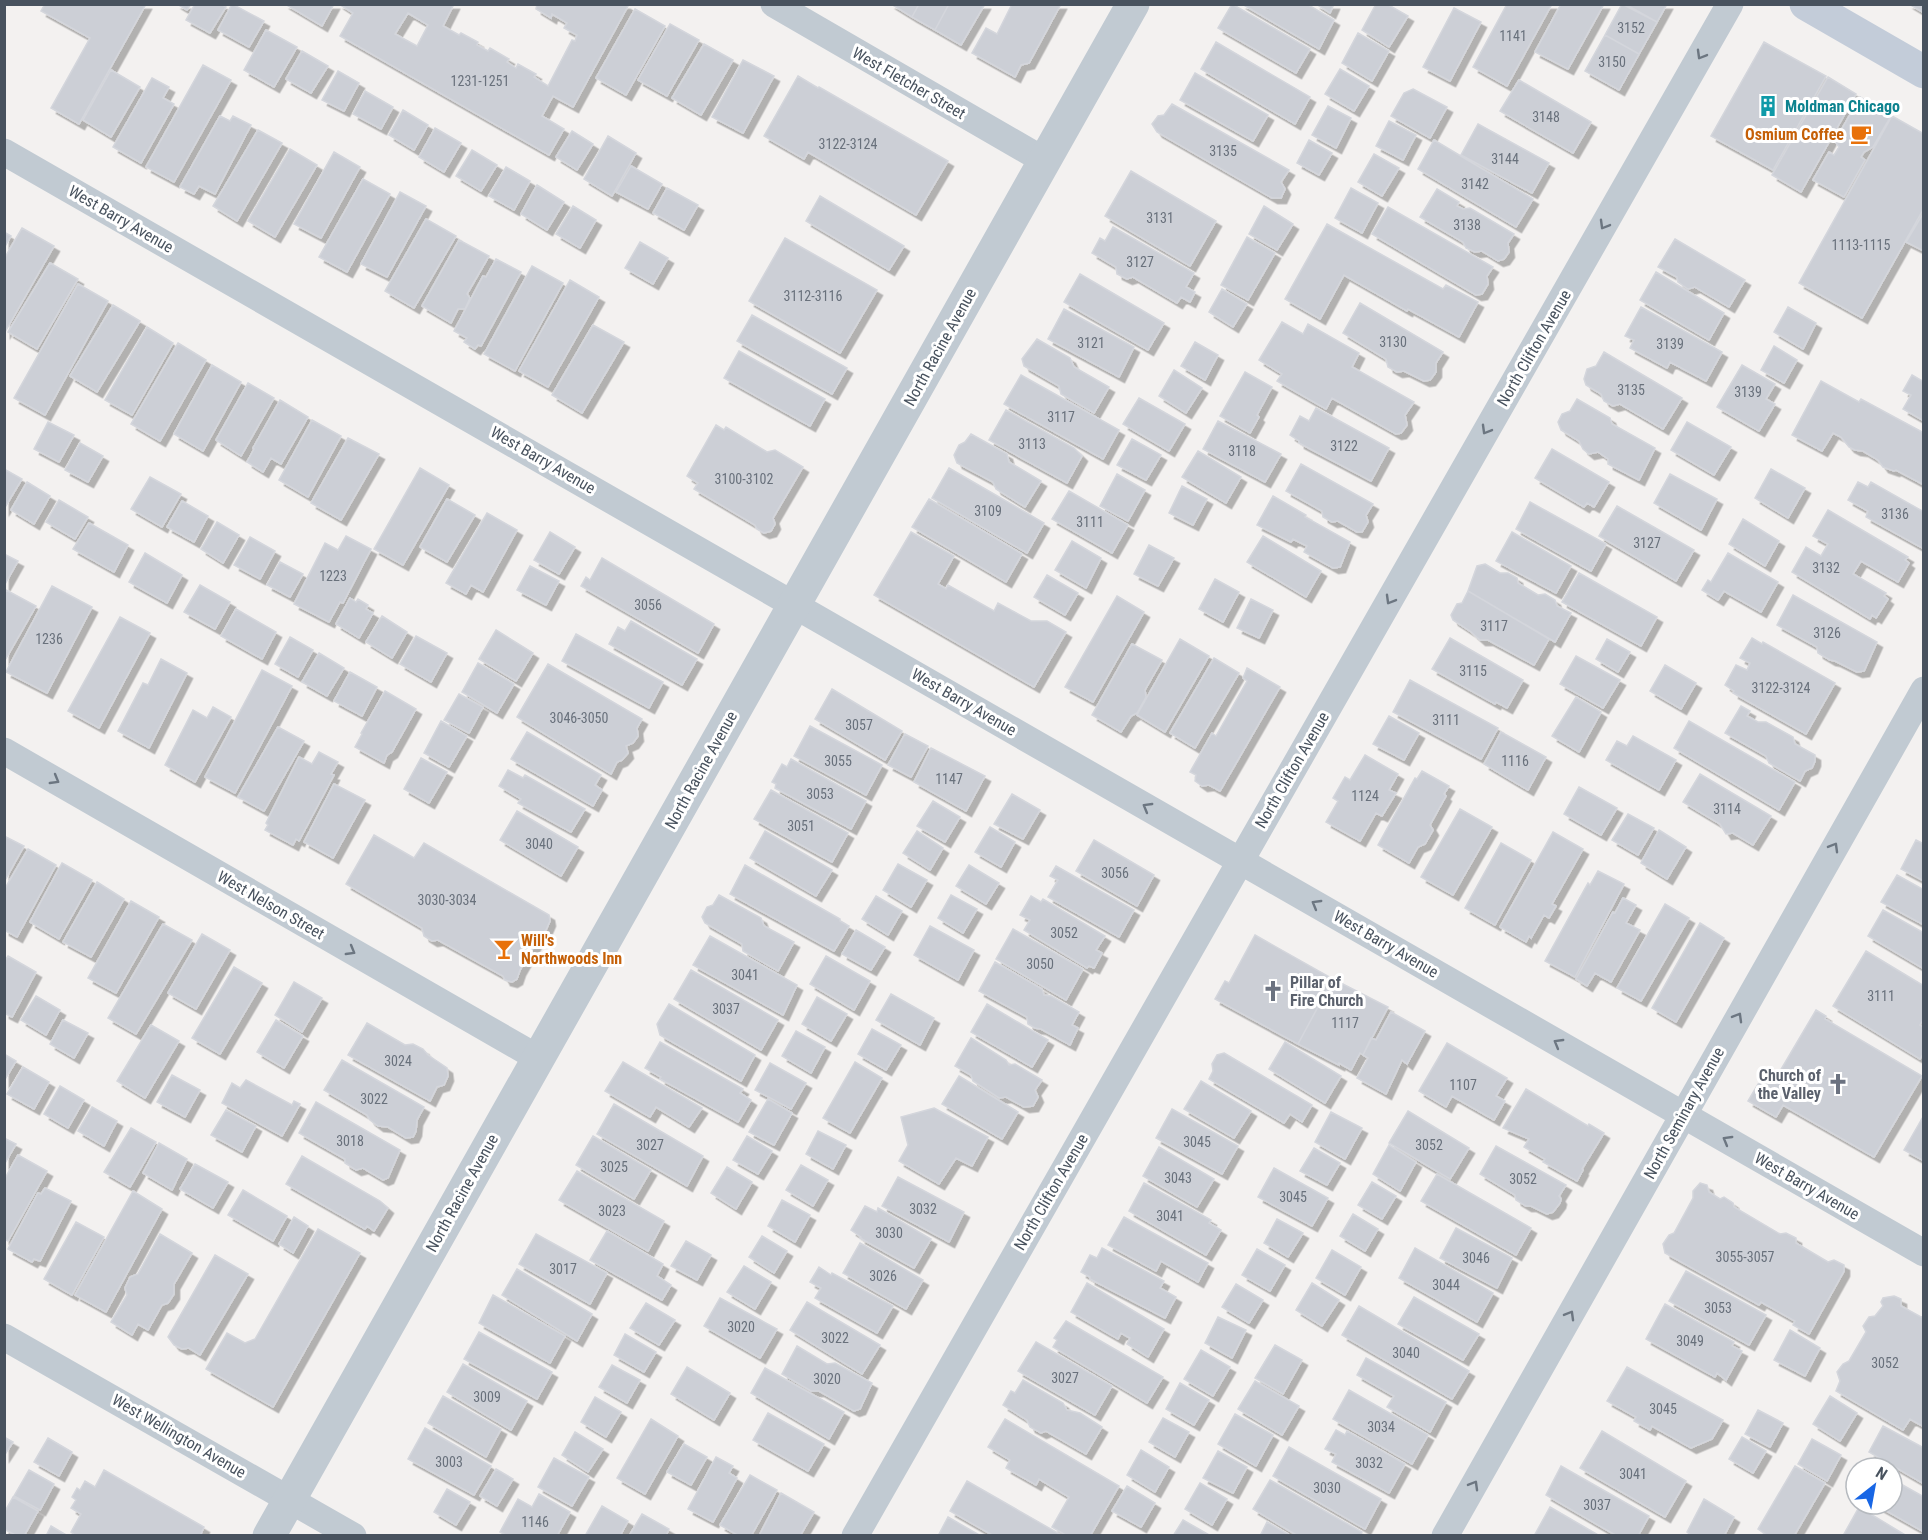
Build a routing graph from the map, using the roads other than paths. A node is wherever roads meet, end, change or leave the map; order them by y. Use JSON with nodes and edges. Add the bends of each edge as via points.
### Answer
{"nodes":[{"id":1,"x":774,"y":4,"type":"edge"},
{"id":2,"x":1133,"y":4,"type":"edge"},
{"id":3,"x":1730,"y":4,"type":"edge"},
{"id":4,"x":1806,"y":4,"type":"edge"},
{"id":5,"x":1923,"y":72,"type":"edge"},
{"id":6,"x":4,"y":152,"type":"edge"},
{"id":7,"x":1045,"y":161,"type":"junction"},
{"id":8,"x":794,"y":605,"type":"junction"},
{"id":9,"x":1923,"y":690,"type":"edge"},
{"id":10,"x":4,"y":751,"type":"edge"},
{"id":11,"x":1240,"y":861,"type":"junction"},
{"id":12,"x":538,"y":1058,"type":"junction"},
{"id":13,"x":1683,"y":1115,"type":"junction"},
{"id":14,"x":1923,"y":1253,"type":"edge"},
{"id":15,"x":4,"y":1336,"type":"edge"},
{"id":16,"x":289,"y":1499,"type":"junction"},
{"id":17,"x":269,"y":1536,"type":"edge"},
{"id":18,"x":353,"y":1536,"type":"edge"},
{"id":19,"x":855,"y":1536,"type":"edge"},
{"id":20,"x":1445,"y":1536,"type":"edge"}],
"edges":[{"from":1,"to":7,"type":"street","name":"West Fletcher Street"},
{"from":2,"to":7,"type":"street","name":"North Racine Avenue"},
{"from":3,"to":11,"type":"street","name":"North Clifton Avenue","one_way":true},
{"from":4,"to":5,"type":"main road"},
{"from":6,"to":8,"type":"street","name":"West Barry Avenue"},
{"from":7,"to":8,"type":"street","name":"North Racine Avenue"},
{"from":11,"to":8,"type":"street","name":"West Barry Avenue","one_way":true},
{"from":8,"to":12,"type":"street","name":"North Racine Avenue"},
{"from":13,"to":9,"type":"street","name":"North Seminary Avenue","one_way":true},
{"from":10,"to":12,"type":"street","name":"West Nelson Street","one_way":true},
{"from":13,"to":11,"type":"street","name":"West Barry Avenue","one_way":true},
{"from":11,"to":19,"type":"street","name":"North Clifton Avenue"},
{"from":12,"to":16,"type":"street","name":"North Racine Avenue"},
{"from":14,"to":13,"type":"street","name":"West Barry Avenue","one_way":true},
{"from":20,"to":13,"type":"street","name":"North Seminary Avenue","one_way":true},
{"from":15,"to":16,"type":"street","name":"West Wellington Avenue"},
{"from":16,"to":17,"type":"street","name":"North Racine Avenue"},
{"from":16,"to":18,"type":"street","name":"West Wellington Avenue"}]}
